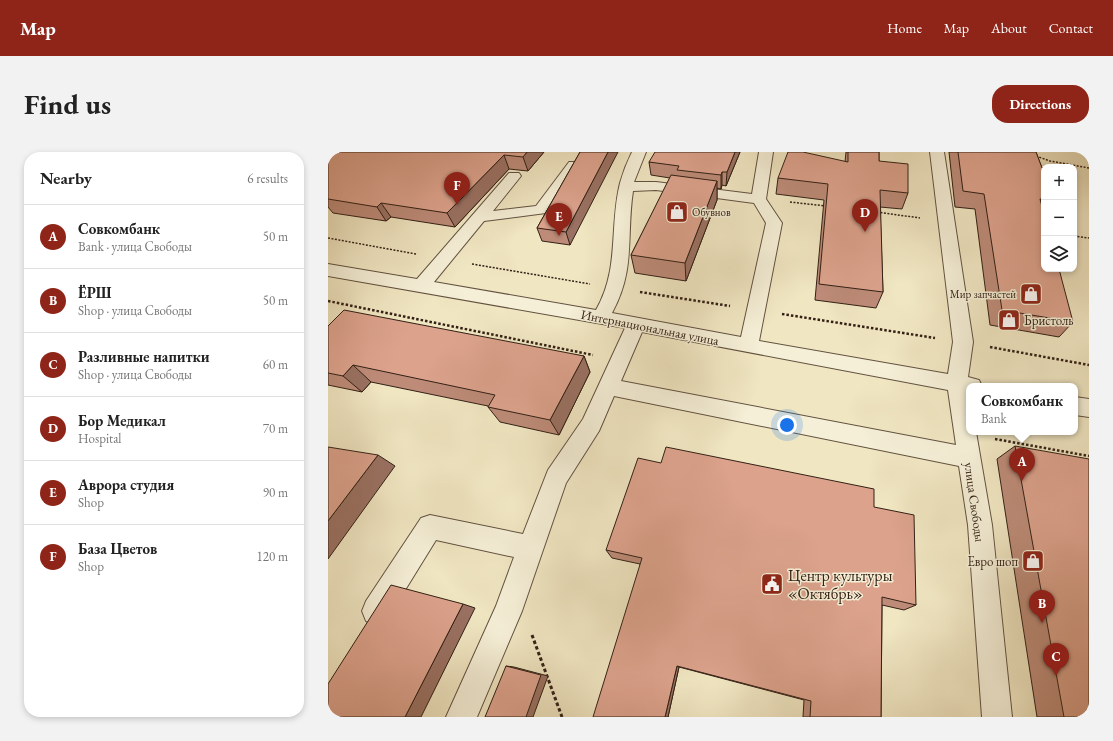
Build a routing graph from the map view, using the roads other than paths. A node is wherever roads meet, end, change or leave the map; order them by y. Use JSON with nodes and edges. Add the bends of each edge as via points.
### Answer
{"nodes":[{"id":1,"x":639,"y":152,"type":"edge"},
{"id":2,"x":766,"y":152,"type":"edge"},
{"id":3,"x":937,"y":152,"type":"edge"},
{"id":4,"x":574,"y":165,"type":"edge"},
{"id":5,"x":514,"y":176,"type":"edge"},
{"id":6,"x":626,"y":187,"type":"junction"},
{"id":7,"x":759,"y":199,"type":"junction"},
{"id":8,"x":479,"y":217,"type":"junction"},
{"id":9,"x":328,"y":270,"type":"edge"},
{"id":10,"x":421,"y":286,"type":"junction"},
{"id":11,"x":601,"y":317,"type":"junction"},
{"id":12,"x":637,"y":323,"type":"junction"},
{"id":13,"x":748,"y":346,"type":"junction"},
{"id":14,"x":964,"y":385,"type":"edge"},
{"id":15,"x":608,"y":387,"type":"junction"},
{"id":16,"x":1078,"y":406,"type":"edge"},
{"id":17,"x":1089,"y":408,"type":"edge"},
{"id":18,"x":969,"y":458,"type":"junction"},
{"id":19,"x":531,"y":548,"type":"junction"},
{"id":20,"x":362,"y":633,"type":"edge"},
{"id":21,"x":461,"y":717,"type":"edge"},
{"id":22,"x":997,"y":717,"type":"edge"}],
"edges":[{"from":1,"to":6,"type":"street"},
{"from":2,"to":7,"type":"street"},
{"from":3,"to":14,"type":"street","name":"улица Свободы","via":[[963,342]]},
{"from":4,"to":8,"type":"street","via":[[541,210]]},
{"from":5,"to":8,"type":"street"},
{"from":6,"to":7,"type":"street","via":[[656,186]]},
{"from":6,"to":11,"type":"street","via":[[616,288]]},
{"from":7,"to":13,"type":"street","via":[[774,223]]},
{"from":8,"to":10,"type":"street"},
{"from":9,"to":10,"type":"street","name":"Интернациональная улица"},
{"from":10,"to":11,"type":"street","name":"Интернациональная улица"},
{"from":11,"to":12,"type":"street","name":"Интернациональная улица"},
{"from":12,"to":13,"type":"street","name":"Интернациональная улица"},
{"from":12,"to":15,"type":"street"},
{"from":13,"to":14,"type":"street","name":"Интернациональная улица"},
{"from":14,"to":18,"type":"street","name":"улица Свободы","via":[[964,433]]},
{"from":15,"to":18,"type":"street"},
{"from":15,"to":19,"type":"street","via":[[591,425],[556,478]]},
{"from":16,"to":17,"type":"street"},
{"from":18,"to":22,"type":"street","name":"улица Свободы","via":[[980,525]]},
{"from":19,"to":20,"type":"street","via":[[430,527]]},
{"from":19,"to":21,"type":"street","via":[[505,618]]}]}
